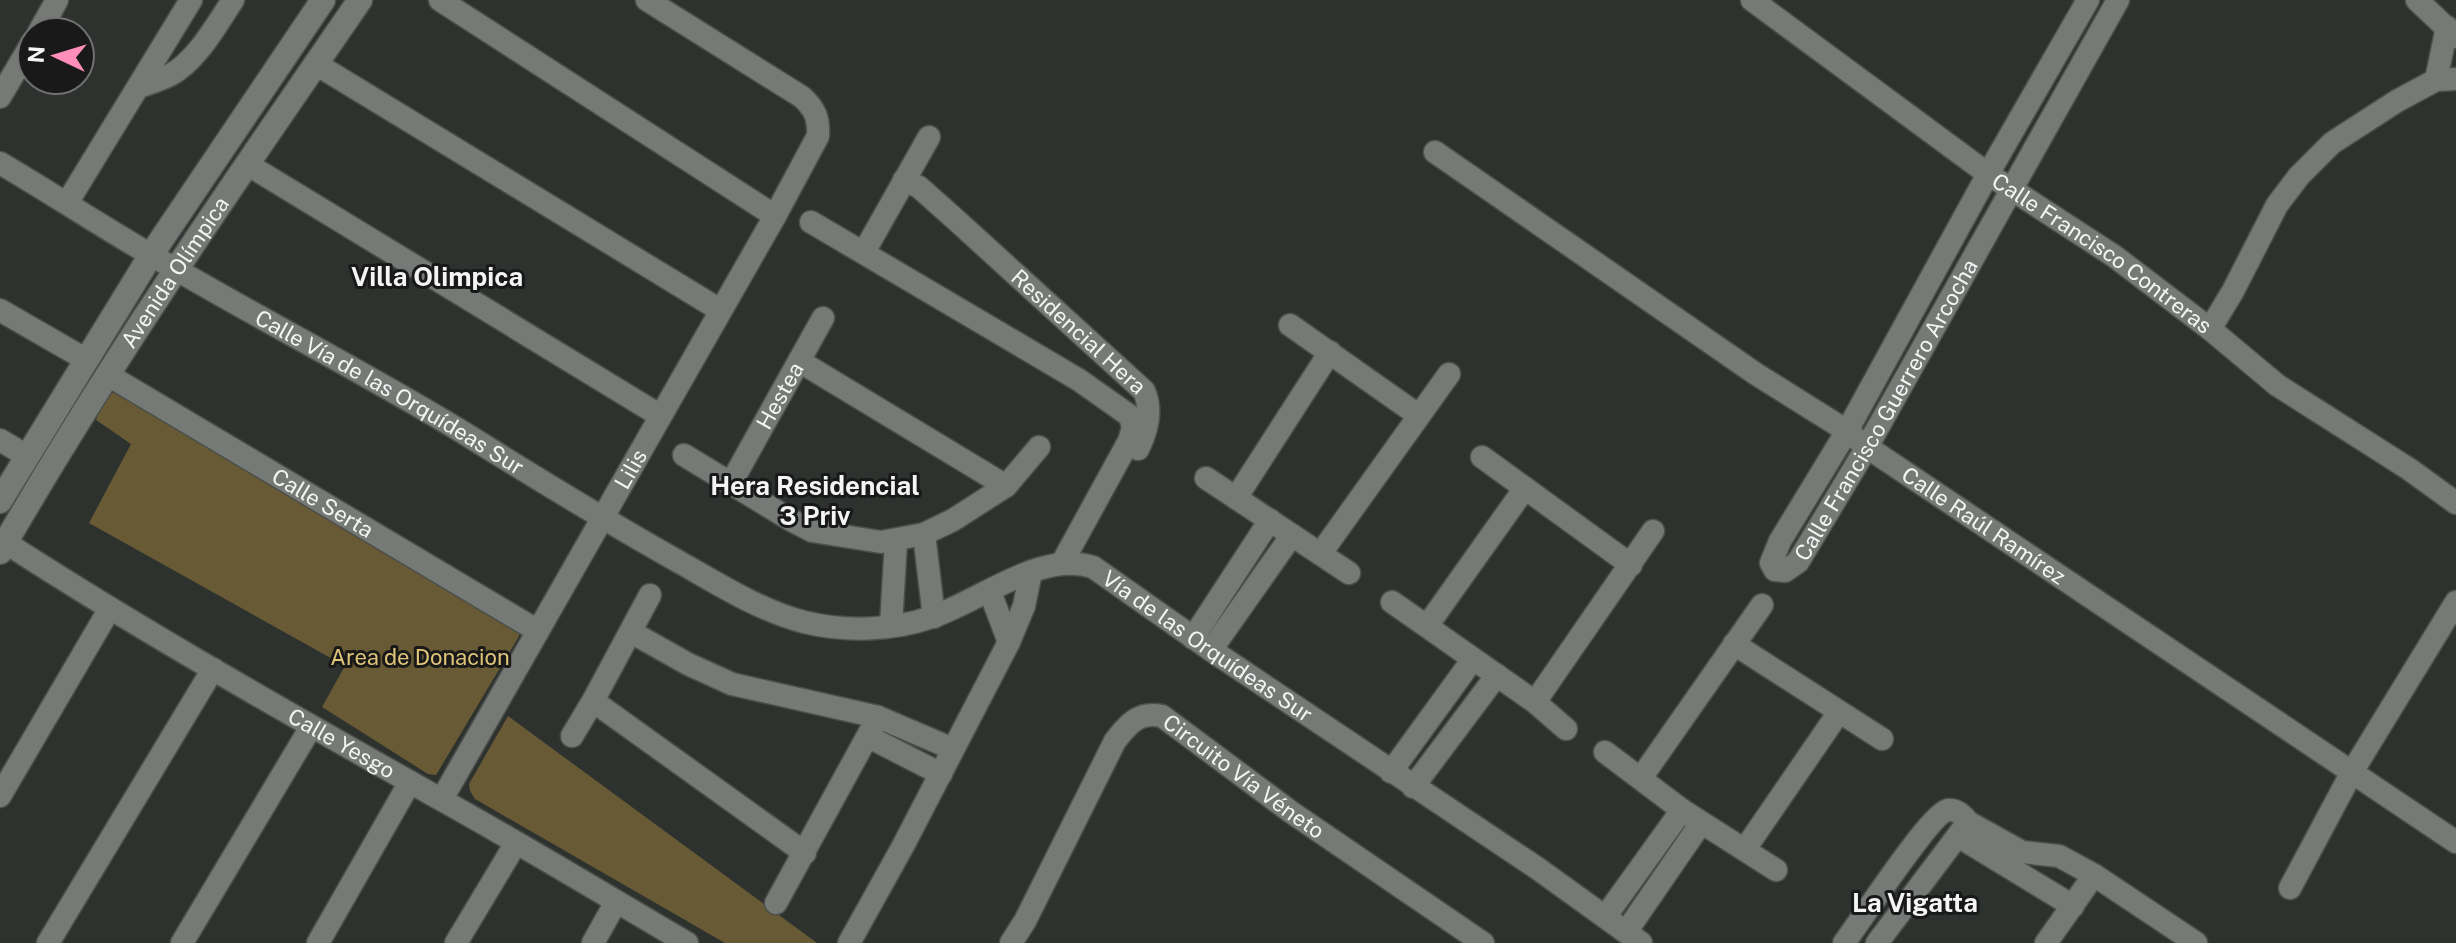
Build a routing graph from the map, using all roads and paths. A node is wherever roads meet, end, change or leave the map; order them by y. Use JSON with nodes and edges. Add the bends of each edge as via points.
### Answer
{"nodes":[{"id":1,"x":191,"y":0,"type":"edge"},
{"id":2,"x":233,"y":0,"type":"edge"},
{"id":3,"x":323,"y":0,"type":"edge"},
{"id":4,"x":360,"y":0,"type":"edge"},
{"id":5,"x":440,"y":0,"type":"edge"},
{"id":6,"x":647,"y":0,"type":"edge"},
{"id":7,"x":1752,"y":0,"type":"edge"},
{"id":8,"x":2088,"y":0,"type":"edge"},
{"id":9,"x":2118,"y":0,"type":"edge"},
{"id":10,"x":2417,"y":0,"type":"edge"},
{"id":11,"x":2451,"y":32,"type":"edge"},
{"id":12,"x":316,"y":64,"type":"junction"},
{"id":13,"x":16,"y":70,"type":"edge"},
{"id":14,"x":2446,"y":80,"type":"edge"},
{"id":15,"x":139,"y":87,"type":"junction"},
{"id":16,"x":0,"y":97,"type":"edge"},
{"id":17,"x":929,"y":137,"type":"dead end"},
{"id":18,"x":1435,"y":152,"type":"dead end"},
{"id":19,"x":0,"y":163,"type":"edge"},
{"id":20,"x":247,"y":164,"type":"junction"},
{"id":21,"x":1988,"y":174,"type":"junction"},
{"id":22,"x":904,"y":180,"type":"junction"},
{"id":23,"x":2010,"y":190,"type":"junction"},
{"id":24,"x":67,"y":203,"type":"junction"},
{"id":25,"x":775,"y":216,"type":"junction"},
{"id":26,"x":811,"y":222,"type":"dead end"},
{"id":27,"x":864,"y":252,"type":"junction"},
{"id":28,"x":151,"y":255,"type":"junction"},
{"id":29,"x":176,"y":269,"type":"junction"},
{"id":30,"x":0,"y":310,"type":"edge"},
{"id":31,"x":720,"y":310,"type":"junction"},
{"id":32,"x":823,"y":318,"type":"dead end"},
{"id":33,"x":1290,"y":325,"type":"dead end"},
{"id":34,"x":2210,"y":329,"type":"junction"},
{"id":35,"x":1330,"y":352,"type":"junction"},
{"id":36,"x":1100,"y":353,"type":"junction"},
{"id":37,"x":85,"y":359,"type":"junction"},
{"id":38,"x":799,"y":361,"type":"junction"},
{"id":39,"x":1449,"y":374,"type":"dead end"},
{"id":40,"x":108,"y":375,"type":"junction"},
{"id":41,"x":1079,"y":380,"type":"junction"},
{"id":42,"x":659,"y":415,"type":"junction"},
{"id":43,"x":1418,"y":415,"type":"junction"},
{"id":44,"x":1847,"y":431,"type":"junction"},
{"id":45,"x":0,"y":440,"type":"edge"},
{"id":46,"x":1134,"y":443,"type":"junction"},
{"id":47,"x":1039,"y":447,"type":"dead end"},
{"id":48,"x":1867,"y":447,"type":"junction"},
{"id":49,"x":684,"y":455,"type":"dead end"},
{"id":50,"x":27,"y":456,"type":"junction"},
{"id":51,"x":1482,"y":457,"type":"dead end"},
{"id":52,"x":1206,"y":478,"type":"dead end"},
{"id":53,"x":731,"y":483,"type":"junction"},
{"id":54,"x":1006,"y":486,"type":"junction"},
{"id":55,"x":1525,"y":488,"type":"junction"},
{"id":56,"x":1236,"y":498,"type":"junction"},
{"id":57,"x":0,"y":501,"type":"edge"},
{"id":58,"x":2456,"y":503,"type":"edge"},
{"id":59,"x":602,"y":519,"type":"junction"},
{"id":60,"x":1270,"y":520,"type":"junction"},
{"id":61,"x":1653,"y":531,"type":"dead end"},
{"id":62,"x":924,"y":534,"type":"junction"},
{"id":63,"x":1292,"y":535,"type":"junction"},
{"id":64,"x":896,"y":541,"type":"junction"},
{"id":65,"x":2,"y":545,"type":"edge"},
{"id":66,"x":1321,"y":553,"type":"junction"},
{"id":67,"x":1069,"y":563,"type":"junction"},
{"id":68,"x":1631,"y":565,"type":"junction"},
{"id":69,"x":1031,"y":572,"type":"junction"},
{"id":70,"x":1349,"y":573,"type":"dead end"},
{"id":71,"x":990,"y":592,"type":"junction"},
{"id":72,"x":650,"y":595,"type":"dead end"},
{"id":73,"x":1392,"y":602,"type":"dead end"},
{"id":74,"x":2456,"y":602,"type":"edge"},
{"id":75,"x":1762,"y":605,"type":"dead end"},
{"id":76,"x":109,"y":610,"type":"junction"},
{"id":77,"x":934,"y":617,"type":"junction"},
{"id":78,"x":891,"y":626,"type":"junction"},
{"id":79,"x":1427,"y":626,"type":"junction"},
{"id":80,"x":538,"y":631,"type":"junction"},
{"id":81,"x":631,"y":632,"type":"junction"},
{"id":82,"x":1009,"y":642,"type":"junction"},
{"id":83,"x":1202,"y":644,"type":"junction"},
{"id":84,"x":1734,"y":644,"type":"junction"},
{"id":85,"x":1473,"y":659,"type":"junction"},
{"id":86,"x":213,"y":669,"type":"junction"},
{"id":87,"x":1497,"y":675,"type":"junction"},
{"id":88,"x":593,"y":701,"type":"junction"},
{"id":89,"x":1535,"y":702,"type":"junction"},
{"id":90,"x":1839,"y":712,"type":"junction"},
{"id":91,"x":311,"y":727,"type":"junction"},
{"id":92,"x":874,"y":727,"type":"junction"},
{"id":93,"x":1566,"y":729,"type":"dead end"},
{"id":94,"x":572,"y":736,"type":"dead end"},
{"id":95,"x":1882,"y":739,"type":"dead end"},
{"id":96,"x":953,"y":749,"type":"junction"},
{"id":97,"x":1605,"y":752,"type":"dead end"},
{"id":98,"x":1391,"y":772,"type":"junction"},
{"id":99,"x":2352,"y":772,"type":"junction"},
{"id":100,"x":941,"y":774,"type":"junction"},
{"id":101,"x":1641,"y":778,"type":"junction"},
{"id":102,"x":410,"y":782,"type":"junction"},
{"id":103,"x":1413,"y":787,"type":"junction"},
{"id":104,"x":0,"y":796,"type":"edge"},
{"id":105,"x":442,"y":799,"type":"junction"},
{"id":106,"x":1692,"y":816,"type":"junction"},
{"id":107,"x":1963,"y":829,"type":"junction"},
{"id":108,"x":2456,"y":842,"type":"edge"},
{"id":109,"x":516,"y":843,"type":"junction"},
{"id":110,"x":1745,"y":849,"type":"junction"},
{"id":111,"x":805,"y":853,"type":"junction"},
{"id":112,"x":1776,"y":870,"type":"dead end"},
{"id":113,"x":2094,"y":875,"type":"junction"},
{"id":114,"x":2290,"y":888,"type":"dead end"},
{"id":115,"x":616,"y":902,"type":"junction"},
{"id":116,"x":776,"y":903,"type":"dead end"},
{"id":117,"x":2073,"y":906,"type":"junction"},
{"id":118,"x":1605,"y":917,"type":"junction"},
{"id":119,"x":1633,"y":937,"type":"edge"},
{"id":120,"x":48,"y":943,"type":"edge"},
{"id":121,"x":182,"y":943,"type":"edge"},
{"id":122,"x":318,"y":943,"type":"edge"},
{"id":123,"x":456,"y":943,"type":"edge"},
{"id":124,"x":593,"y":943,"type":"edge"},
{"id":125,"x":687,"y":943,"type":"edge"},
{"id":126,"x":849,"y":943,"type":"edge"},
{"id":127,"x":1011,"y":943,"type":"edge"},
{"id":128,"x":1483,"y":943,"type":"edge"},
{"id":129,"x":1844,"y":943,"type":"edge"},
{"id":130,"x":1877,"y":943,"type":"edge"},
{"id":131,"x":2046,"y":943,"type":"edge"},
{"id":132,"x":2196,"y":943,"type":"edge"}],
"edges":[{"from":1,"to":15,"type":"street"},
{"from":2,"to":15,"type":"street","via":[[184,64]]},
{"from":3,"to":28,"type":"street","name":"Avenida Olímpica"},
{"from":4,"to":12,"type":"street","name":"Avenida Olímpica"},
{"from":5,"to":25,"type":"street"},
{"from":6,"to":25,"type":"street","name":"Lilis","via":[[802,97],[816,113],[818,136]]},
{"from":7,"to":21,"type":"street","name":"Calle Francisco Contreras"},
{"from":8,"to":21,"type":"street","name":"Calle Francisco Guerrero Arcocha"},
{"from":9,"to":23,"type":"street","name":"Calle Francisco Guerrero Arcocha"},
{"from":10,"to":11,"type":"street"},
{"from":11,"to":14,"type":"street"},
{"from":12,"to":20,"type":"street","name":"Avenida Olímpica"},
{"from":12,"to":31,"type":"street"},
{"from":13,"to":16,"type":"street"},
{"from":14,"to":34,"type":"street","via":[[2397,101],[2332,143],[2299,176],[2277,205]]},
{"from":15,"to":24,"type":"street"},
{"from":17,"to":22,"type":"street"},
{"from":18,"to":44,"type":"street","name":"Calle Raúl Ramírez"},
{"from":19,"to":24,"type":"street","name":"Calle Vía de las Orquídeas Sur"},
{"from":20,"to":29,"type":"street","name":"Avenida Olímpica"},
{"from":20,"to":42,"type":"street"},
{"from":21,"to":23,"type":"street","name":"Calle Francisco Contreras"},
{"from":21,"to":44,"type":"street","name":"Calle Francisco Guerrero Arcocha"},
{"from":22,"to":27,"type":"street"},
{"from":22,"to":36,"type":"street","name":"Residencial Hera","via":[[919,187]]},
{"from":23,"to":34,"type":"street","name":"Calle Francisco Contreras","via":[[2114,256]]},
{"from":23,"to":48,"type":"street","name":"Calle Francisco Guerrero Arcocha"},
{"from":24,"to":28,"type":"street","name":"Calle Vía de las Orquídeas Sur"},
{"from":25,"to":31,"type":"street","name":"Lilis"},
{"from":26,"to":27,"type":"street","name":"Residencial Hera"},
{"from":27,"to":41,"type":"street","name":"Residencial Hera"},
{"from":28,"to":29,"type":"street","name":"Calle Vía de las Orquídeas Sur"},
{"from":28,"to":37,"type":"street","name":"Avenida Olímpica"},
{"from":29,"to":40,"type":"street","name":"Avenida Olímpica"},
{"from":29,"to":59,"type":"street","name":"Calle Vía de las Orquídeas Sur","via":[[460,431]]},
{"from":30,"to":37,"type":"street"},
{"from":31,"to":42,"type":"street","name":"Lilis"},
{"from":32,"to":38,"type":"street"},
{"from":33,"to":35,"type":"street"},
{"from":34,"to":58,"type":"street","name":"Calle Francisco Contreras","via":[[2277,385]]},
{"from":35,"to":43,"type":"street"},
{"from":35,"to":56,"type":"street"},
{"from":36,"to":41,"type":"street"},
{"from":36,"to":46,"type":"street","name":"Residencial Hera","via":[[1146,395],[1148,424]]},
{"from":37,"to":50,"type":"street","name":"Avenida Olímpica"},
{"from":38,"to":53,"type":"street","name":"Hestea"},
{"from":38,"to":54,"type":"street","name":"Hestea"},
{"from":39,"to":43,"type":"street"},
{"from":40,"to":65,"type":"street","name":"Avenida Olímpica"},
{"from":40,"to":80,"type":"street","name":"Calle Serta"},
{"from":41,"to":46,"type":"street","name":"Residencial Hera","via":[[1127,412]]},
{"from":42,"to":59,"type":"street","name":"Lilis"},
{"from":43,"to":66,"type":"street"},
{"from":44,"to":48,"type":"street","name":"Calle Raúl Ramírez"},
{"from":44,"to":48,"type":"street","name":"Calle Francisco Guerrero Arcocha","via":[[1780,541],[1771,563],[1775,570],[1785,571],[1798,562]]},
{"from":45,"to":50,"type":"street"},
{"from":46,"to":67,"type":"street","name":"Residencial Hera"},
{"from":47,"to":54,"type":"street"},
{"from":48,"to":99,"type":"street","name":"Calle Raúl Ramírez"},
{"from":49,"to":53,"type":"street"},
{"from":50,"to":57,"type":"street","name":"Avenida Olímpica"},
{"from":51,"to":55,"type":"street"},
{"from":52,"to":56,"type":"street"},
{"from":53,"to":64,"type":"street","via":[[812,531],[862,541]]},
{"from":54,"to":62,"type":"street"},
{"from":55,"to":68,"type":"street"},
{"from":55,"to":79,"type":"street"},
{"from":56,"to":60,"type":"street"},
{"from":59,"to":78,"type":"street","via":[[755,603],[802,621],[836,628]]},
{"from":59,"to":80,"type":"street","name":"Lilis"},
{"from":60,"to":63,"type":"street"},
{"from":60,"to":83,"type":"street"},
{"from":61,"to":68,"type":"street"},
{"from":62,"to":64,"type":"street"},
{"from":62,"to":77,"type":"street"},
{"from":63,"to":66,"type":"street"},
{"from":63,"to":83,"type":"street"},
{"from":64,"to":78,"type":"street"},
{"from":65,"to":76,"type":"street","name":"Calle Yesgo"},
{"from":66,"to":70,"type":"street"},
{"from":67,"to":69,"type":"street"},
{"from":67,"to":83,"type":"street","name":"Vía de las Orquídeas Sur","via":[[1102,571]]},
{"from":68,"to":89,"type":"street"},
{"from":69,"to":71,"type":"street"},
{"from":69,"to":82,"type":"street"},
{"from":71,"to":77,"type":"street"},
{"from":71,"to":82,"type":"street"},
{"from":72,"to":81,"type":"street"},
{"from":73,"to":79,"type":"street"},
{"from":74,"to":99,"type":"street"},
{"from":75,"to":84,"type":"street"},
{"from":76,"to":86,"type":"street","name":"Calle Yesgo"},
{"from":76,"to":104,"type":"street"},
{"from":77,"to":78,"type":"street"},
{"from":79,"to":85,"type":"street"},
{"from":80,"to":105,"type":"street","name":"Lilis"},
{"from":81,"to":88,"type":"street"},
{"from":81,"to":92,"type":"street","via":[[732,684]]},
{"from":82,"to":96,"type":"street"},
{"from":83,"to":98,"type":"street","name":"Vía de las Orquídeas Sur"},
{"from":84,"to":90,"type":"street"},
{"from":84,"to":101,"type":"street"},
{"from":85,"to":87,"type":"street"},
{"from":85,"to":98,"type":"street"},
{"from":86,"to":91,"type":"street","name":"Calle Yesgo"},
{"from":86,"to":120,"type":"street"},
{"from":87,"to":89,"type":"street"},
{"from":87,"to":103,"type":"street"},
{"from":88,"to":94,"type":"street"},
{"from":88,"to":111,"type":"street"},
{"from":89,"to":93,"type":"street"},
{"from":90,"to":95,"type":"street"},
{"from":90,"to":110,"type":"street"},
{"from":91,"to":102,"type":"street","name":"Calle Yesgo"},
{"from":91,"to":121,"type":"street"},
{"from":92,"to":96,"type":"street"},
{"from":92,"to":100,"type":"street"},
{"from":92,"to":111,"type":"street"},
{"from":96,"to":100,"type":"street"},
{"from":97,"to":101,"type":"street"},
{"from":98,"to":103,"type":"street","name":"Vía de las Orquídeas Sur"},
{"from":99,"to":108,"type":"street","name":"Calle Raúl Ramírez"},
{"from":99,"to":114,"type":"street"},
{"from":100,"to":126,"type":"street"},
{"from":101,"to":106,"type":"street"},
{"from":102,"to":105,"type":"street","name":"Calle Yesgo"},
{"from":102,"to":122,"type":"street"},
{"from":103,"to":118,"type":"street","name":"Vía de las Orquídeas Sur"},
{"from":105,"to":109,"type":"street","name":"Calle Yesgo"},
{"from":106,"to":110,"type":"street"},
{"from":106,"to":118,"type":"street"},
{"from":106,"to":119,"type":"street"},
{"from":107,"to":113,"type":"street","via":[[2022,852],[2059,856]]},
{"from":107,"to":117,"type":"street"},
{"from":107,"to":129,"type":"street","via":[[1965,817],[1954,810],[1940,815]]},
{"from":107,"to":130,"type":"street"},
{"from":109,"to":115,"type":"street","name":"Calle Yesgo"},
{"from":109,"to":123,"type":"street"},
{"from":110,"to":112,"type":"street"},
{"from":111,"to":116,"type":"street"},
{"from":113,"to":117,"type":"street"},
{"from":113,"to":132,"type":"street"},
{"from":115,"to":124,"type":"street"},
{"from":115,"to":125,"type":"street","name":"Calle Yesgo"},
{"from":117,"to":131,"type":"street"},
{"from":118,"to":119,"type":"street","name":"Vía de las Orquídeas Sur"},
{"from":127,"to":128,"type":"street","name":"Circuito Vía Véneto","via":[[1115,741],[1128,724],[1146,714],[1162,716]]}]}
